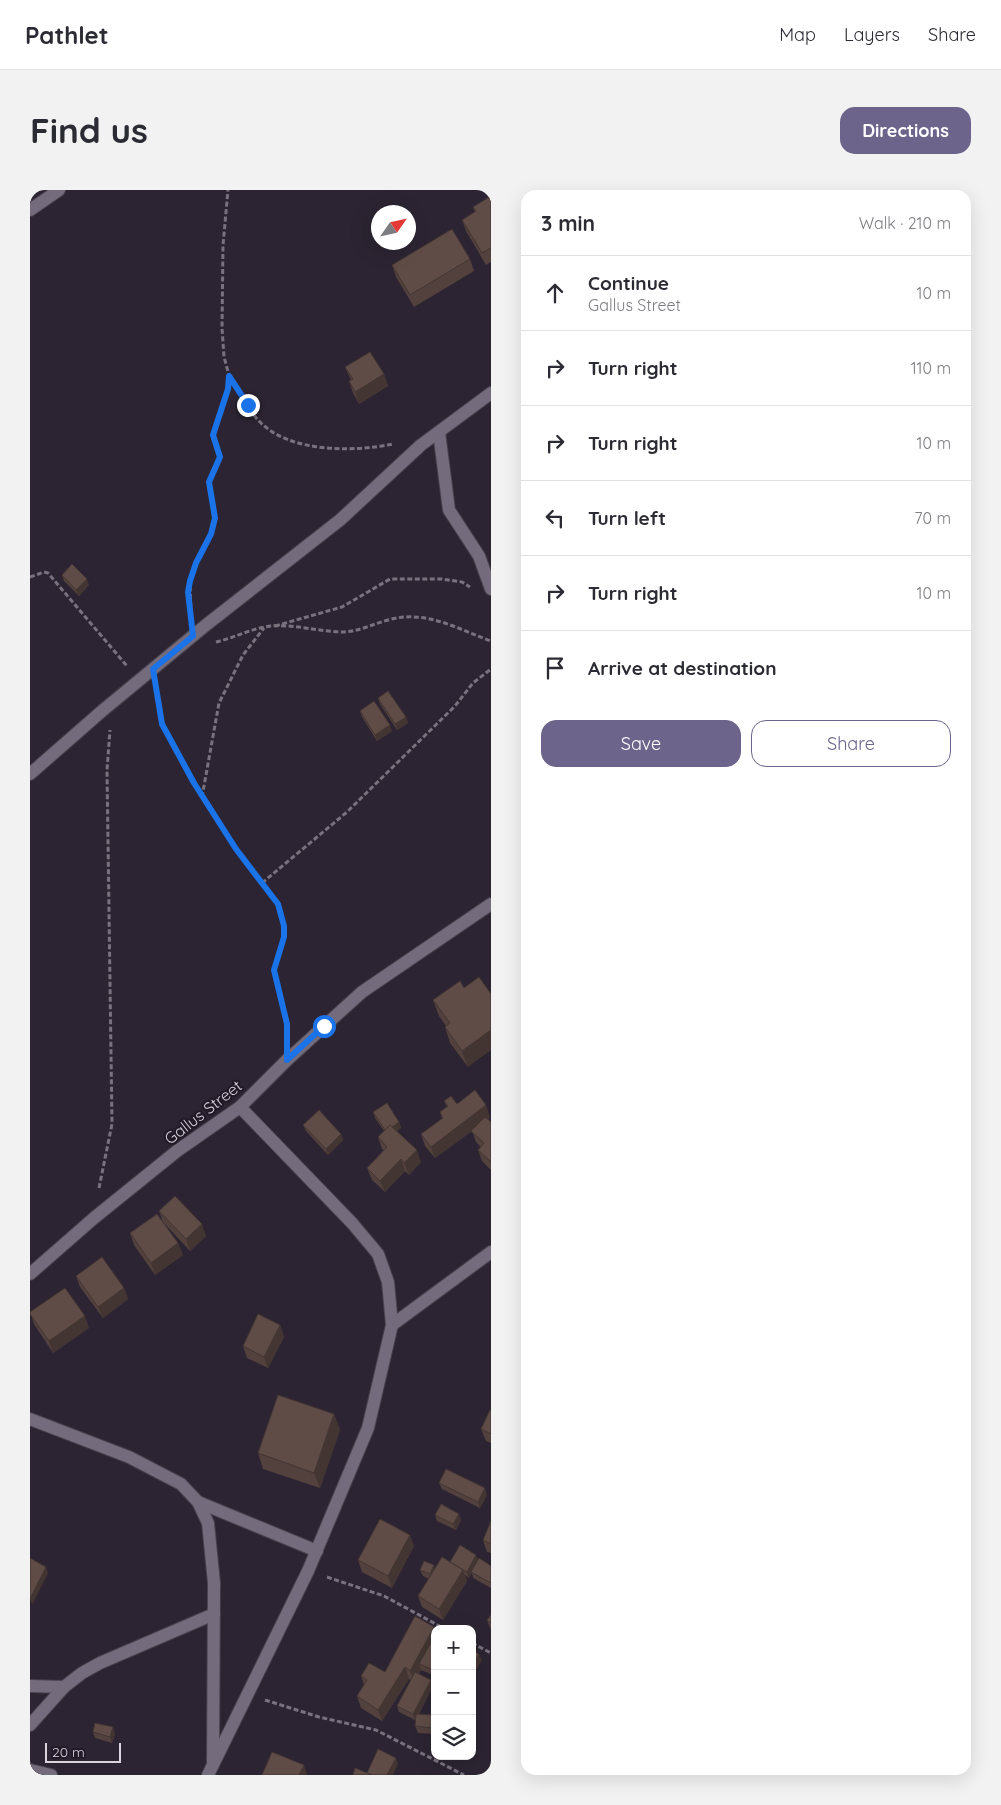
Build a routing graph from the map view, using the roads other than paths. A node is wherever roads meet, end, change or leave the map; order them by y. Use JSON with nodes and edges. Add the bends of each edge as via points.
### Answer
{"nodes":[{"id":1,"x":59,"y":190,"type":"edge"},
{"id":2,"x":30,"y":210,"type":"edge"},
{"id":3,"x":491,"y":393,"type":"edge"},
{"id":4,"x":439,"y":432,"type":"junction"},
{"id":5,"x":491,"y":589,"type":"edge"},
{"id":6,"x":30,"y":774,"type":"edge"},
{"id":7,"x":491,"y":904,"type":"edge"},
{"id":8,"x":240,"y":1107,"type":"junction"},
{"id":9,"x":491,"y":1252,"type":"edge"},
{"id":10,"x":30,"y":1274,"type":"edge"},
{"id":11,"x":392,"y":1325,"type":"junction"},
{"id":12,"x":30,"y":1419,"type":"edge"},
{"id":13,"x":198,"y":1502,"type":"junction"},
{"id":14,"x":317,"y":1551,"type":"junction"},
{"id":15,"x":214,"y":1614,"type":"junction"},
{"id":16,"x":30,"y":1686,"type":"edge"},
{"id":17,"x":64,"y":1687,"type":"junction"},
{"id":18,"x":30,"y":1725,"type":"edge"},
{"id":19,"x":30,"y":1770,"type":"edge"},
{"id":20,"x":211,"y":1771,"type":"edge"},
{"id":21,"x":51,"y":1775,"type":"edge"}],
"edges":[{"from":1,"to":2,"type":"street"},
{"from":3,"to":4,"type":"street"},
{"from":4,"to":5,"type":"street","via":[[449,510],[479,556]]},
{"from":4,"to":6,"type":"street","via":[[340,520],[139,680]]},
{"from":7,"to":8,"type":"street","name":"Gallus Street","via":[[362,992]]},
{"from":8,"to":10,"type":"street","name":"Gallus Street","via":[[94,1218]]},
{"from":8,"to":11,"type":"street","via":[[378,1254],[388,1282]]},
{"from":9,"to":11,"type":"street"},
{"from":11,"to":14,"type":"street","via":[[368,1428]]},
{"from":12,"to":13,"type":"street","via":[[128,1457],[181,1484]]},
{"from":13,"to":14,"type":"street"},
{"from":13,"to":15,"type":"street","via":[[208,1524]]},
{"from":14,"to":20,"type":"street"},
{"from":15,"to":17,"type":"street","via":[[100,1663]]},
{"from":15,"to":20,"type":"street"},
{"from":16,"to":17,"type":"street"},
{"from":17,"to":18,"type":"street"},
{"from":19,"to":21,"type":"street"}]}
